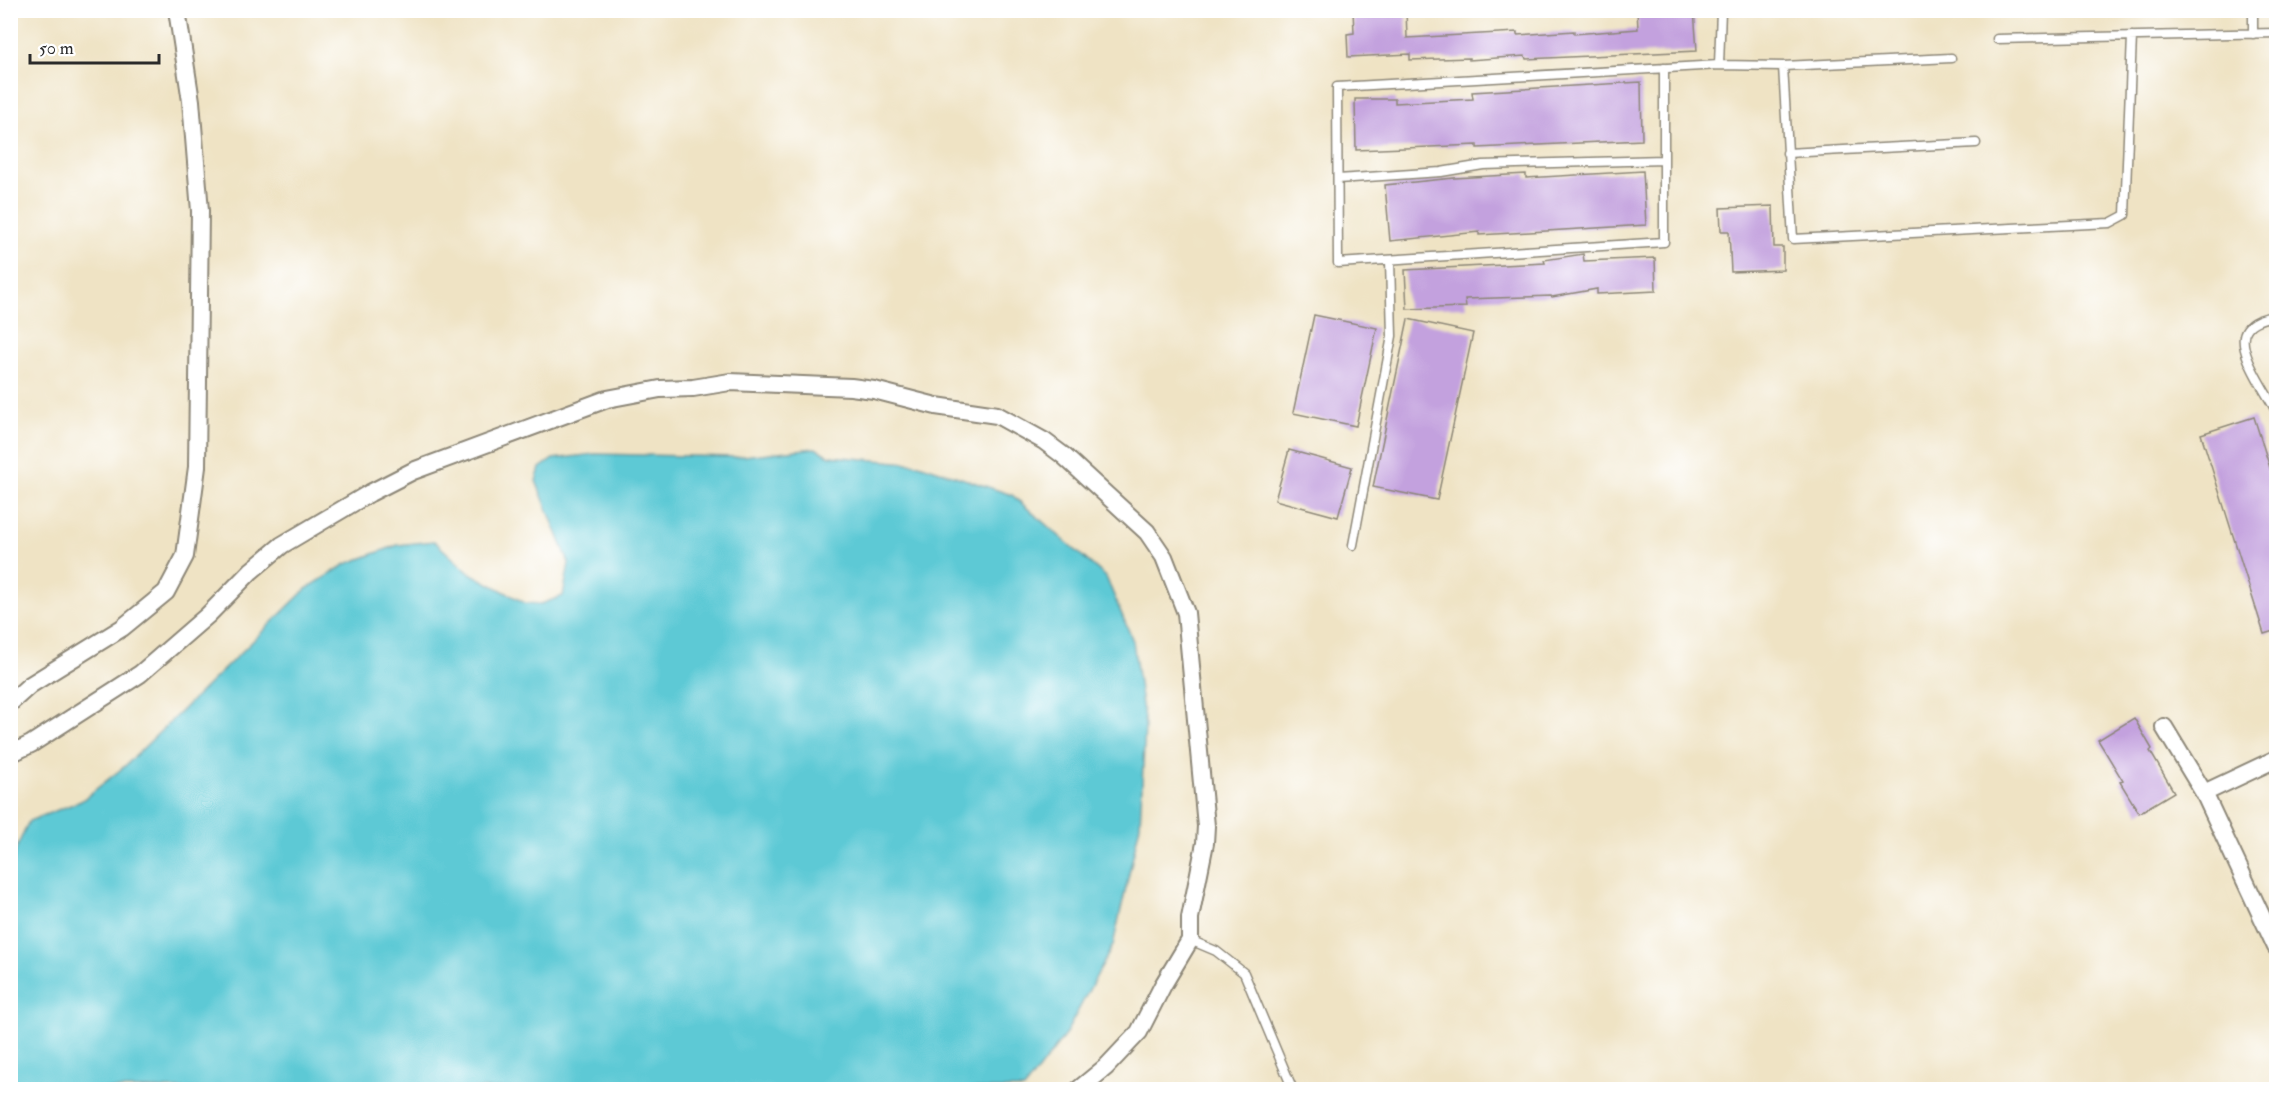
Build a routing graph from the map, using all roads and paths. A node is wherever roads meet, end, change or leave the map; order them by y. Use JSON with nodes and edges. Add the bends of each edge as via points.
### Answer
{"nodes":[{"id":1,"x":177,"y":10,"type":"edge"},
{"id":2,"x":1721,"y":10,"type":"edge"},
{"id":3,"x":2253,"y":10,"type":"edge"},
{"id":4,"x":2277,"y":33,"type":"edge"},
{"id":5,"x":2253,"y":34,"type":"junction"},
{"id":6,"x":2132,"y":36,"type":"junction"},
{"id":7,"x":1997,"y":39,"type":"dead end"},
{"id":8,"x":1951,"y":58,"type":"dead end"},
{"id":9,"x":1719,"y":65,"type":"junction"},
{"id":10,"x":1783,"y":66,"type":"junction"},
{"id":11,"x":1664,"y":68,"type":"junction"},
{"id":12,"x":1976,"y":143,"type":"dead end"},
{"id":13,"x":1787,"y":153,"type":"junction"},
{"id":14,"x":1664,"y":160,"type":"junction"},
{"id":15,"x":1338,"y":179,"type":"junction"},
{"id":16,"x":1390,"y":260,"type":"junction"},
{"id":17,"x":2277,"y":315,"type":"edge"},
{"id":18,"x":2277,"y":411,"type":"edge"},
{"id":19,"x":1353,"y":545,"type":"dead end"},
{"id":20,"x":10,"y":703,"type":"edge"},
{"id":21,"x":2164,"y":727,"type":"dead end"},
{"id":22,"x":10,"y":754,"type":"edge"},
{"id":23,"x":2277,"y":759,"type":"edge"},
{"id":24,"x":2204,"y":793,"type":"junction"},
{"id":25,"x":2272,"y":928,"type":"edge"},
{"id":26,"x":1190,"y":940,"type":"junction"},
{"id":27,"x":2277,"y":947,"type":"edge"},
{"id":28,"x":1078,"y":1089,"type":"edge"},
{"id":29,"x":1293,"y":1089,"type":"edge"}],
"edges":[{"from":1,"to":20,"type":"street","via":[[191,101],[200,211],[197,467],[185,556],[166,592],[123,628],[30,685]]},
{"from":2,"to":9,"type":"lane"},
{"from":3,"to":5,"type":"lane"},
{"from":4,"to":5,"type":"lane"},
{"from":5,"to":6,"type":"lane"},
{"from":6,"to":7,"type":"lane"},
{"from":6,"to":13,"type":"lane","via":[[2125,215],[2110,223],[1793,239]]},
{"from":8,"to":10,"type":"lane"},
{"from":9,"to":10,"type":"lane"},
{"from":9,"to":11,"type":"lane"},
{"from":10,"to":13,"type":"lane"},
{"from":11,"to":14,"type":"lane"},
{"from":11,"to":15,"type":"lane","via":[[1337,87]]},
{"from":12,"to":13,"type":"lane"},
{"from":14,"to":15,"type":"lane","via":[[1483,165]]},
{"from":14,"to":16,"type":"lane","via":[[1664,242]]},
{"from":15,"to":16,"type":"lane","via":[[1338,263]]},
{"from":16,"to":19,"type":"lane","via":[[1392,336]]},
{"from":17,"to":18,"type":"lane","via":[[2252,323],[2242,340],[2246,357]]},
{"from":21,"to":24,"type":"street"},
{"from":22,"to":26,"type":"street","via":[[140,674],[282,545],[413,471],[607,399],[660,389],[730,382],[874,390],[997,416],[1044,441],[1147,532],[1164,557],[1186,613],[1206,826],[1190,918]]},
{"from":23,"to":24,"type":"street"},
{"from":24,"to":25,"type":"street"},
{"from":25,"to":27,"type":"street"},
{"from":26,"to":28,"type":"street","via":[[1139,1032],[1106,1067]]},
{"from":26,"to":29,"type":"lane","via":[[1216,951],[1244,973]]}]}
